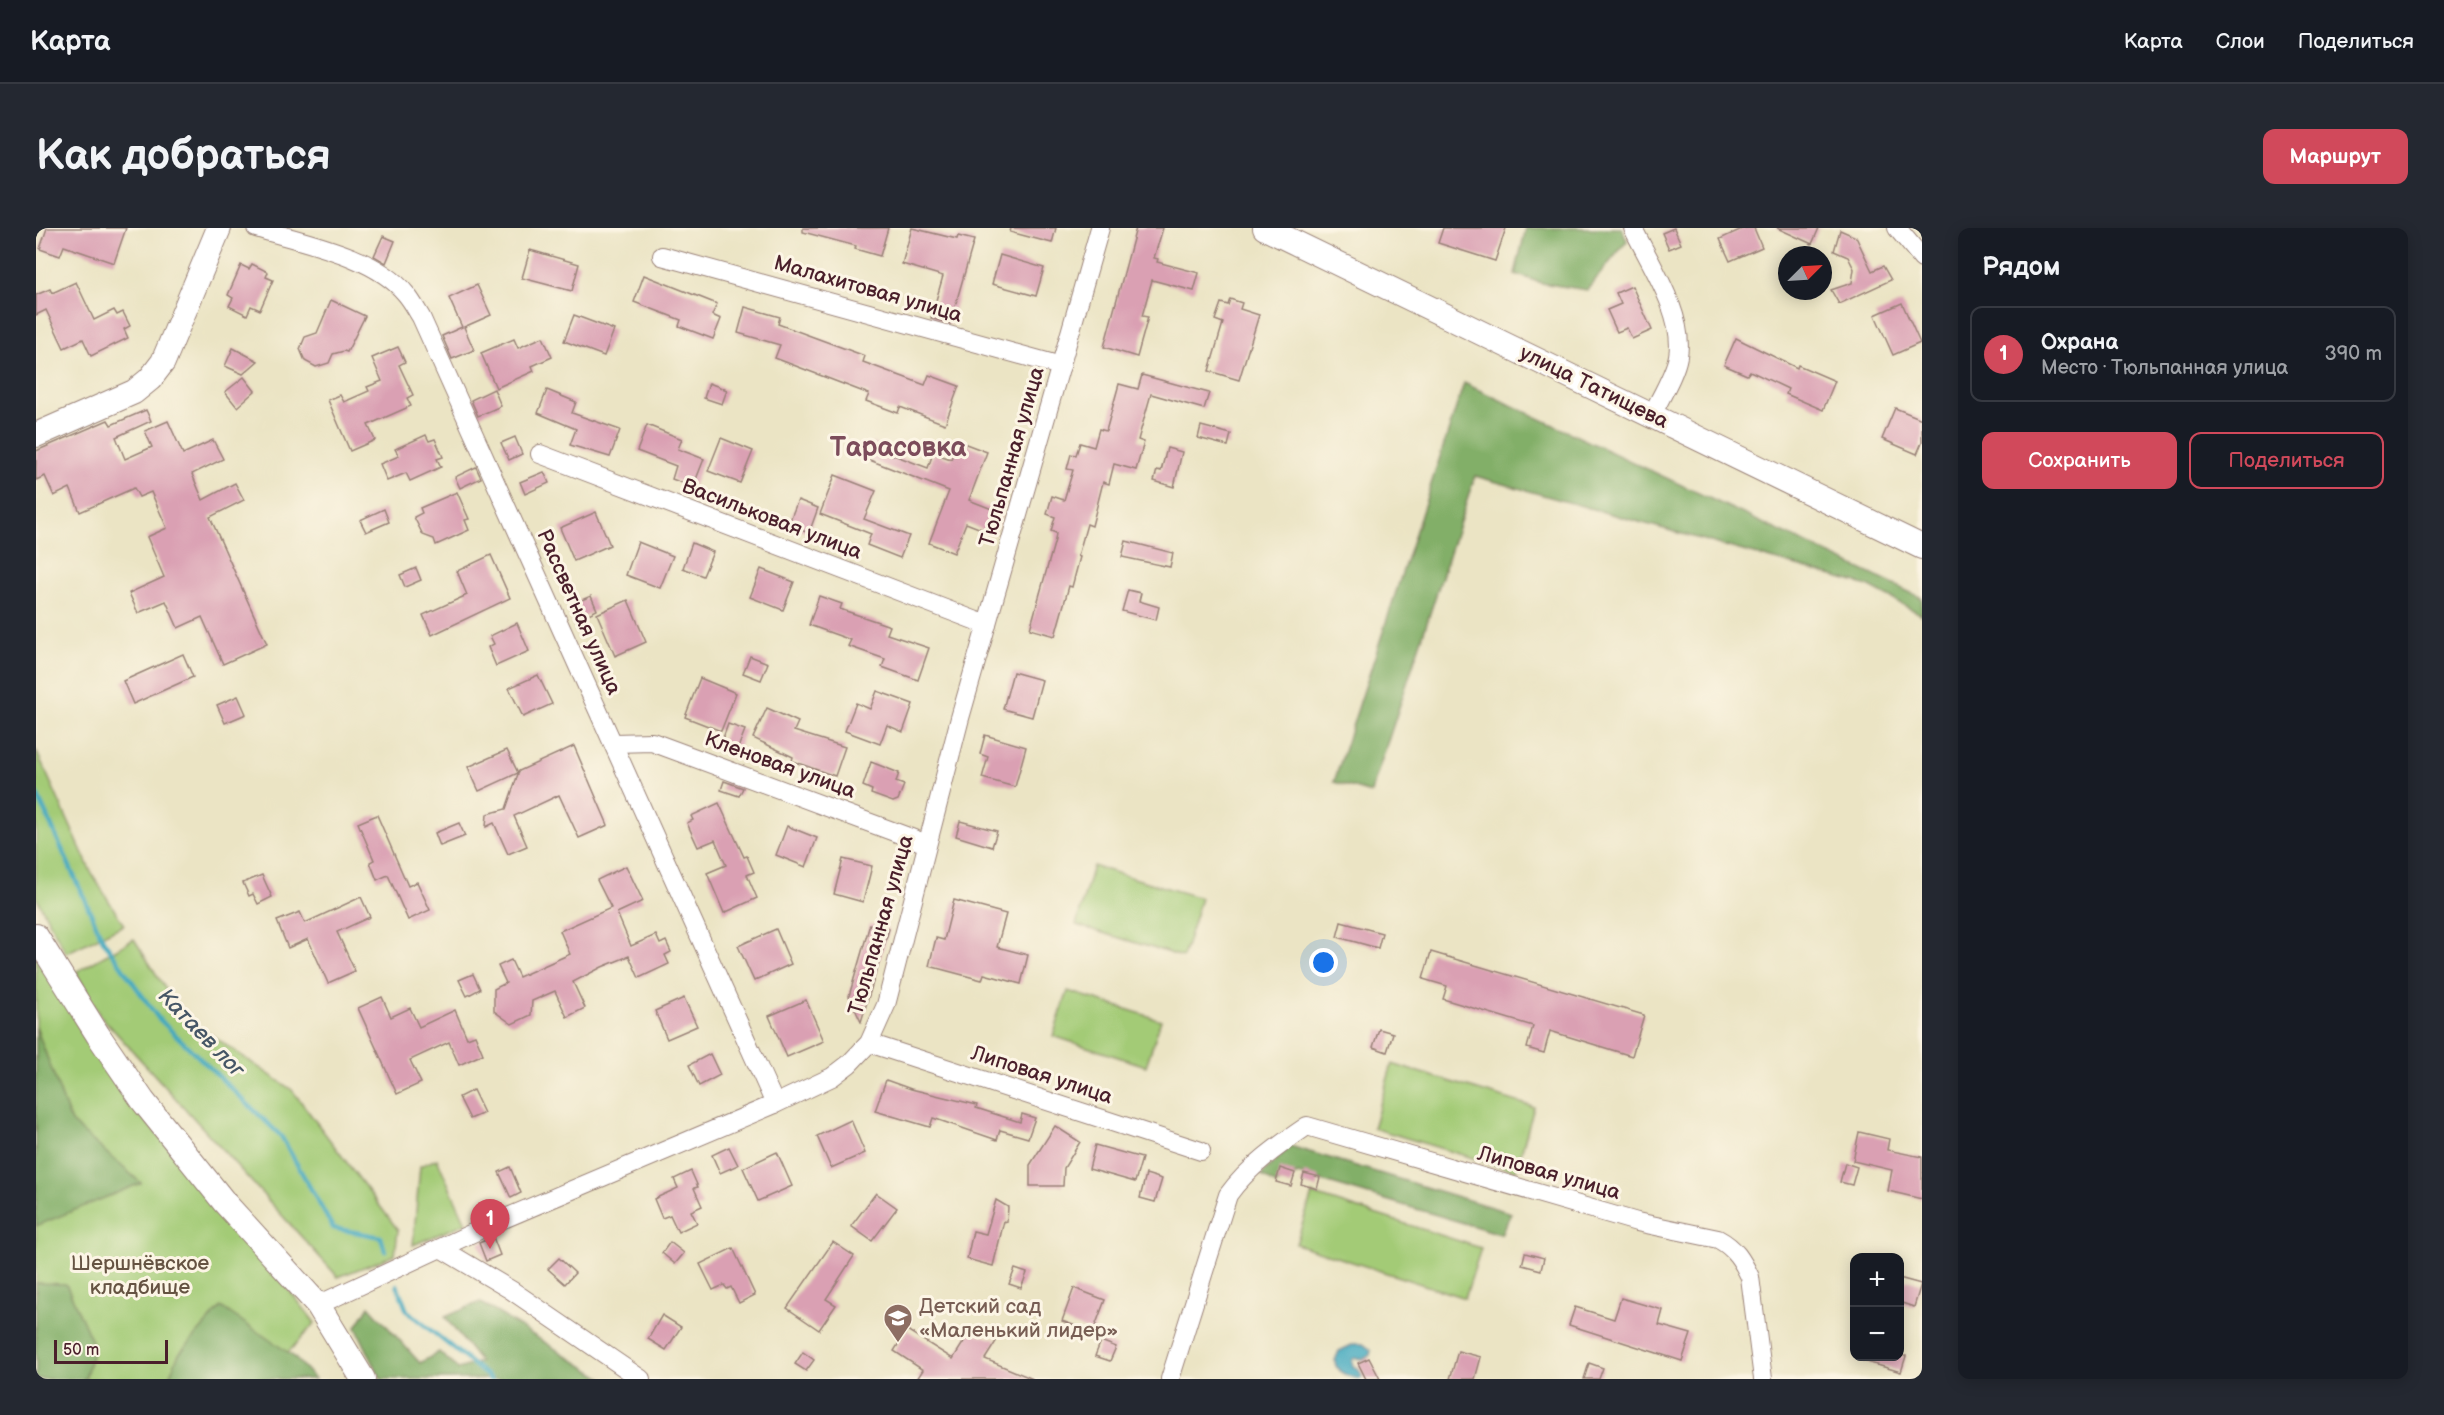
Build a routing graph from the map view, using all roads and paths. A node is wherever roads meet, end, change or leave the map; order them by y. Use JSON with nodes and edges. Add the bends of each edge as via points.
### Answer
{"nodes":[{"id":1,"x":219,"y":228,"type":"edge"},
{"id":2,"x":256,"y":228,"type":"edge"},
{"id":3,"x":1100,"y":228,"type":"edge"},
{"id":4,"x":1265,"y":228,"type":"edge"},
{"id":5,"x":1633,"y":228,"type":"edge"},
{"id":6,"x":1897,"y":228,"type":"edge"},
{"id":7,"x":662,"y":256,"type":"dead end"},
{"id":8,"x":1922,"y":258,"type":"edge"},
{"id":9,"x":1061,"y":366,"type":"junction"},
{"id":10,"x":1652,"y":416,"type":"junction"},
{"id":11,"x":36,"y":435,"type":"edge"},
{"id":12,"x":540,"y":454,"type":"dead end"},
{"id":13,"x":1922,"y":545,"type":"edge"},
{"id":14,"x":987,"y":626,"type":"junction"},
{"id":15,"x":614,"y":743,"type":"junction"},
{"id":16,"x":927,"y":844,"type":"junction"},
{"id":17,"x":36,"y":936,"type":"edge"},
{"id":18,"x":869,"y":1043,"type":"junction"},
{"id":19,"x":774,"y":1104,"type":"junction"},
{"id":20,"x":1201,"y":1151,"type":"dead end"},
{"id":21,"x":442,"y":1249,"type":"junction"},
{"id":22,"x":318,"y":1305,"type":"junction"},
{"id":23,"x":363,"y":1379,"type":"edge"},
{"id":24,"x":641,"y":1379,"type":"edge"},
{"id":25,"x":1170,"y":1379,"type":"edge"},
{"id":26,"x":1763,"y":1379,"type":"edge"}],
"edges":[{"from":1,"to":11,"type":"street","via":[[163,362],[150,380],[134,392]]},
{"from":2,"to":15,"type":"street","name":"Рассветная улица","via":[[363,264],[386,276],[405,293],[421,317]]},
{"from":3,"to":9,"type":"street","name":"Тюльпанная улица"},
{"from":4,"to":10,"type":"street","name":"улица Татищева"},
{"from":5,"to":10,"type":"street","via":[[1673,312],[1679,335],[1678,358]]},
{"from":6,"to":8,"type":"street"},
{"from":7,"to":9,"type":"street","name":"Малахитовая улица"},
{"from":9,"to":14,"type":"street","name":"Тюльпанная улица"},
{"from":10,"to":13,"type":"street","name":"улица Татищева"},
{"from":12,"to":14,"type":"street","name":"Васильковая улица"},
{"from":14,"to":16,"type":"street","name":"Тюльпанная улица"},
{"from":15,"to":16,"type":"street","name":"Кленовая улица","via":[[652,742]]},
{"from":15,"to":19,"type":"street","name":"Рассветная улица"},
{"from":16,"to":18,"type":"street","name":"Тюльпанная улица","via":[[886,1005]]},
{"from":17,"to":22,"type":"street","via":[[143,1101],[225,1203]]},
{"from":18,"to":19,"type":"street","name":"Тюльпанная улица","via":[[832,1077]]},
{"from":18,"to":20,"type":"street","name":"Липовая улица"},
{"from":19,"to":21,"type":"street","name":"Тюльпанная улица"},
{"from":21,"to":22,"type":"street","name":"Тюльпанная улица"},
{"from":21,"to":24,"type":"street","via":[[511,1290]]},
{"from":22,"to":23,"type":"street"},
{"from":25,"to":26,"type":"street","name":"Липовая улица","via":[[1228,1195],[1238,1181],[1307,1126],[1729,1245],[1749,1277]]}]}
